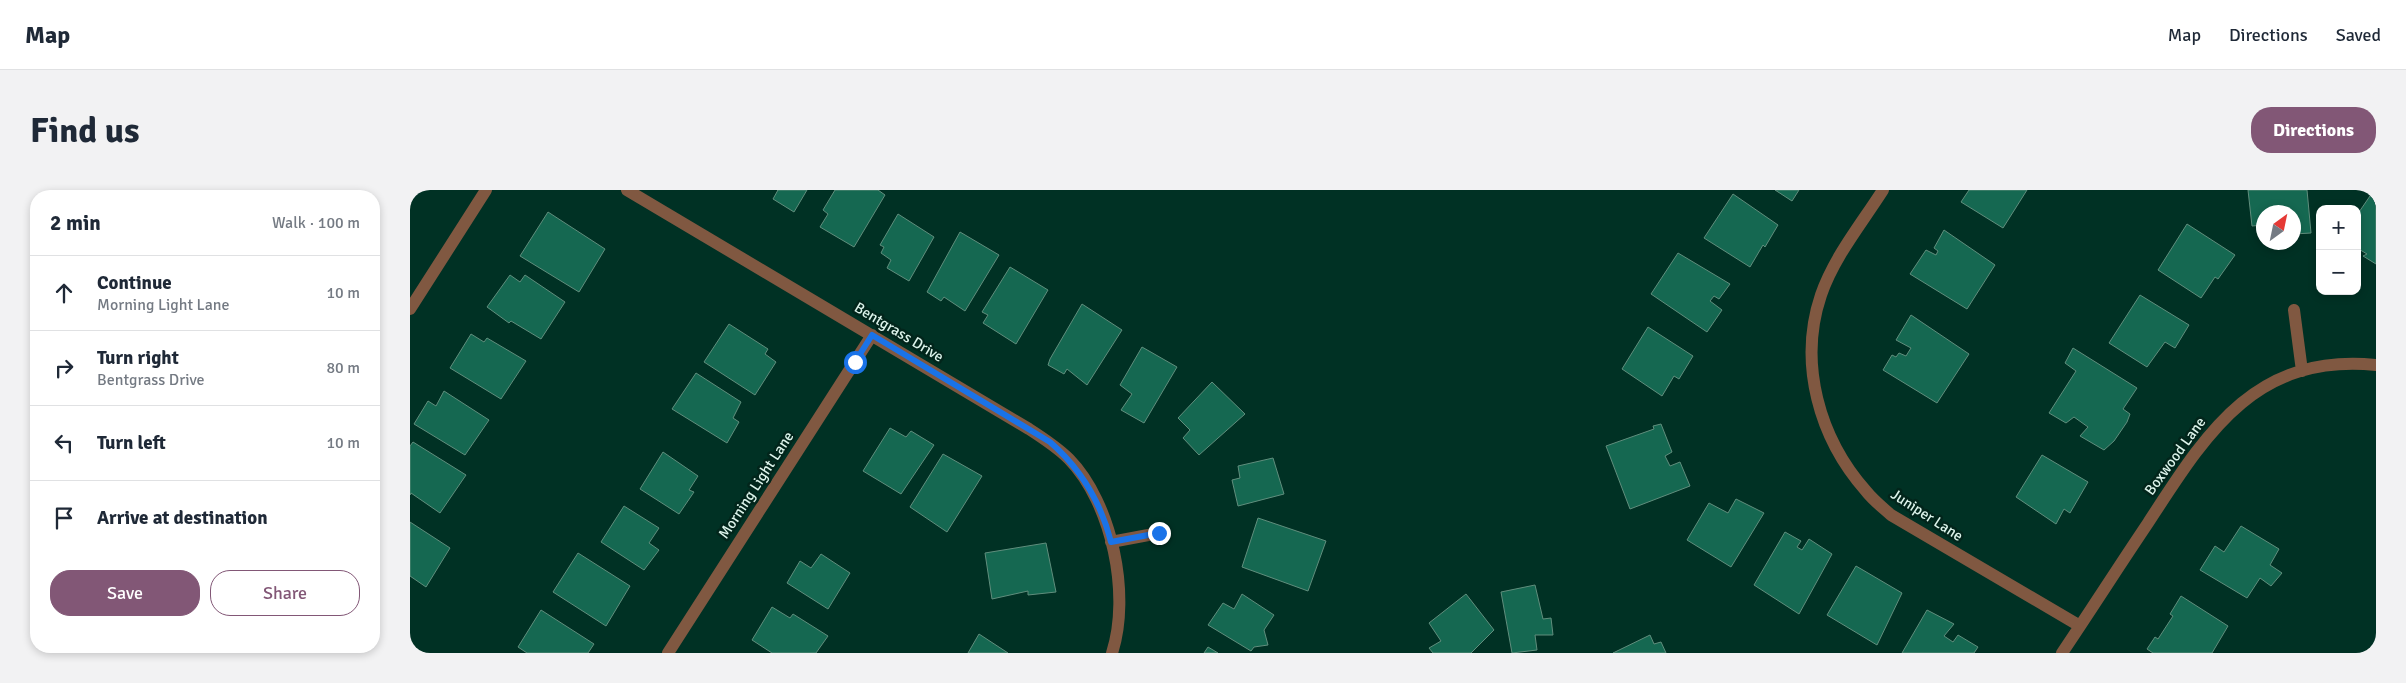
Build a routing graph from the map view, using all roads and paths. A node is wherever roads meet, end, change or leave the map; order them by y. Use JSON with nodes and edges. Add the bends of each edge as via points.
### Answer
{"nodes":[{"id":1,"x":486,"y":190,"type":"edge"},
{"id":2,"x":627,"y":190,"type":"edge"},
{"id":3,"x":1884,"y":190,"type":"edge"},
{"id":4,"x":410,"y":309,"type":"edge"},
{"id":5,"x":2294,"y":310,"type":"dead end"},
{"id":6,"x":872,"y":335,"type":"junction"},
{"id":7,"x":2376,"y":365,"type":"edge"},
{"id":8,"x":2302,"y":371,"type":"junction"},
{"id":9,"x":1159,"y":533,"type":"dead end"},
{"id":10,"x":1111,"y":542,"type":"junction"},
{"id":11,"x":2080,"y":626,"type":"junction"},
{"id":12,"x":668,"y":653,"type":"edge"},
{"id":13,"x":1112,"y":653,"type":"edge"},
{"id":14,"x":2062,"y":653,"type":"edge"}],
"edges":[{"from":1,"to":4,"type":"street"},
{"from":2,"to":6,"type":"street","name":"Bentgrass Drive"},
{"from":3,"to":11,"type":"street","name":"Juniper Lane","via":[[1831,273],[1815,318],[1812,374],[1830,436],[1866,492],[1890,515]]},
{"from":5,"to":8,"type":"street"},
{"from":6,"to":10,"type":"street","name":"Bentgrass Drive","via":[[1050,442],[1069,459],[1083,478],[1098,504]]},
{"from":6,"to":12,"type":"street","name":"Morning Light Lane"},
{"from":7,"to":8,"type":"street","name":"Boxwood Lane","via":[[2324,365]]},
{"from":8,"to":11,"type":"street","name":"Boxwood Lane","via":[[2262,388],[2244,400],[2207,435]]},
{"from":9,"to":10,"type":"street"},
{"from":10,"to":13,"type":"street","name":"Bentgrass Drive","via":[[1120,589],[1119,623]]},
{"from":11,"to":14,"type":"street","name":"Boxwood Lane"}]}
